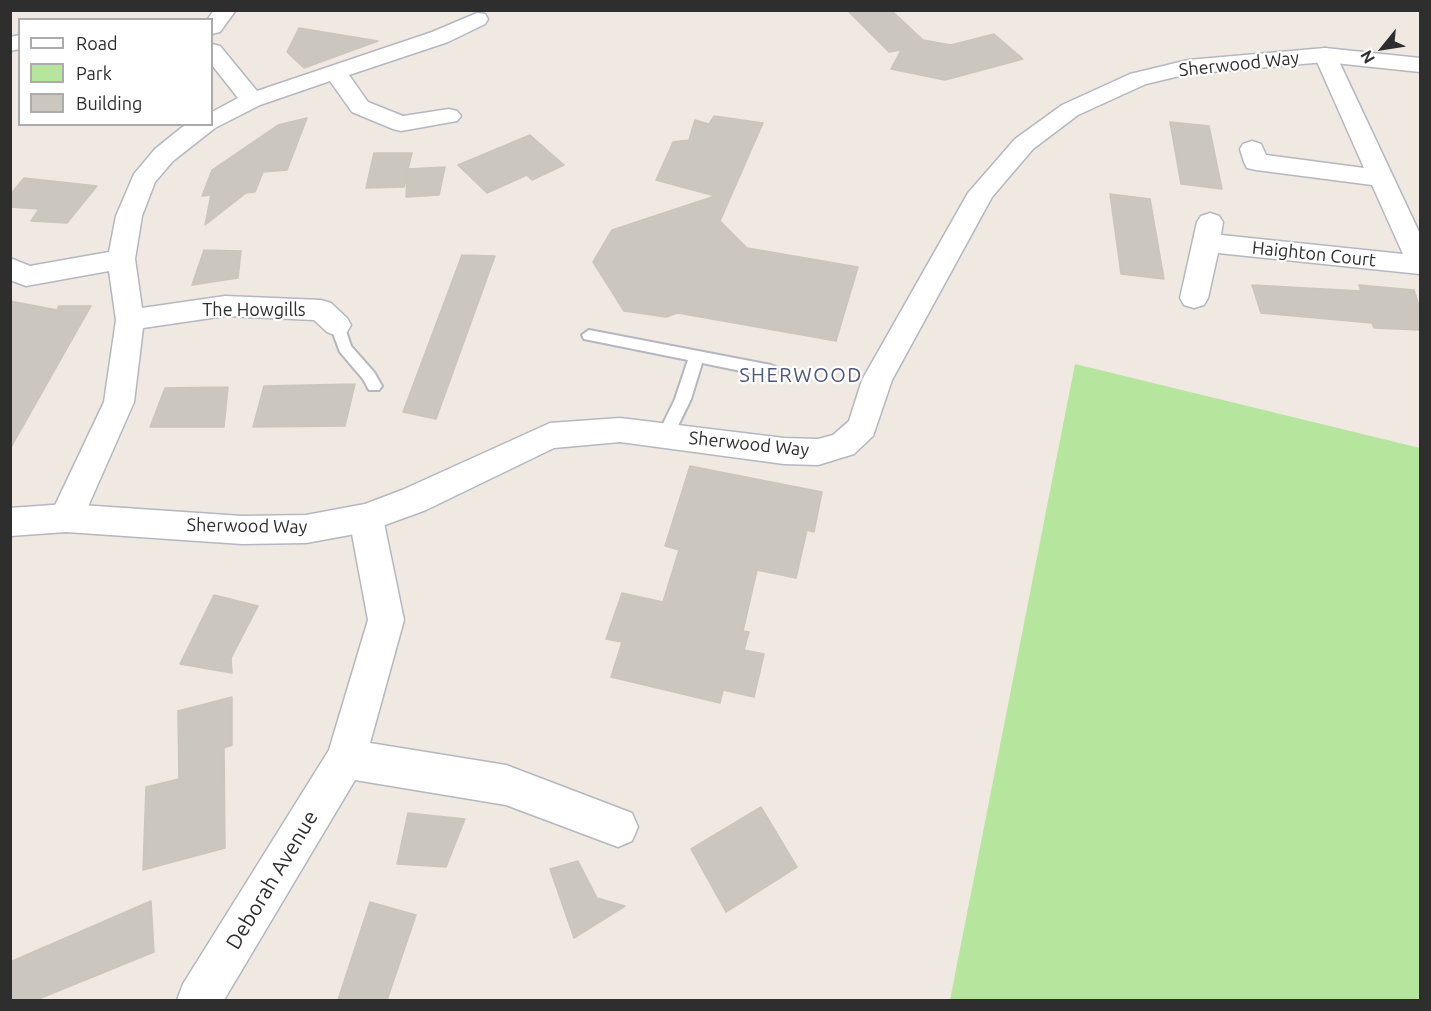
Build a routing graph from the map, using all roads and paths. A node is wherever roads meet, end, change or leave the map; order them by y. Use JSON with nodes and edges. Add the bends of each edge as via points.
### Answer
{"nodes":[{"id":1,"x":226,"y":10,"type":"edge"},
{"id":2,"x":477,"y":19,"type":"dead end"},
{"id":3,"x":213,"y":26,"type":"edge"},
{"id":4,"x":213,"y":52,"type":"edge"},
{"id":5,"x":1325,"y":55,"type":"junction"},
{"id":6,"x":1420,"y":65,"type":"edge"},
{"id":7,"x":336,"y":72,"type":"junction"},
{"id":8,"x":252,"y":100,"type":"junction"},
{"id":9,"x":449,"y":116,"type":"dead end"},
{"id":10,"x":213,"y":120,"type":"edge"},
{"id":11,"x":202,"y":126,"type":"edge"},
{"id":12,"x":1252,"y":149,"type":"dead end"},
{"id":13,"x":1380,"y":178,"type":"junction"},
{"id":14,"x":122,"y":259,"type":"junction"},
{"id":15,"x":1420,"y":263,"type":"edge"},
{"id":16,"x":10,"y":267,"type":"edge"},
{"id":17,"x":1194,"y":298,"type":"dead end"},
{"id":18,"x":130,"y":321,"type":"junction"},
{"id":19,"x":337,"y":325,"type":"joint"},
{"id":20,"x":590,"y":335,"type":"dead end"},
{"id":21,"x":696,"y":356,"type":"junction"},
{"id":22,"x":771,"y":371,"type":"dead end"},
{"id":23,"x":374,"y":386,"type":"dead end"},
{"id":24,"x":666,"y":434,"type":"junction"},
{"id":25,"x":66,"y":518,"type":"junction"},
{"id":26,"x":366,"y":518,"type":"junction"},
{"id":27,"x":10,"y":522,"type":"edge"},
{"id":28,"x":346,"y":759,"type":"junction"},
{"id":29,"x":618,"y":827,"type":"dead end"},
{"id":30,"x":199,"y":1000,"type":"edge"}],
"edges":[{"from":1,"to":3,"type":"street"},
{"from":2,"to":7,"type":"street","via":[[440,37]]},
{"from":4,"to":8,"type":"street"},
{"from":5,"to":6,"type":"street","name":"Sherwood Way"},
{"from":5,"to":13,"type":"street","name":"Haighton Court"},
{"from":5,"to":24,"type":"street","name":"Sherwood Way","via":[[1188,67],[1138,79],[1070,110],[1024,144],[981,193],[877,380],[862,427],[843,445],[818,452],[784,451]]},
{"from":7,"to":8,"type":"street"},
{"from":7,"to":9,"type":"street","via":[[360,107],[401,124]]},
{"from":8,"to":10,"type":"street"},
{"from":11,"to":14,"type":"street","via":[[164,154],[143,180],[129,216]]},
{"from":12,"to":13,"type":"street","via":[[1256,162]]},
{"from":13,"to":15,"type":"street","name":"Haighton Court"},
{"from":14,"to":16,"type":"street","via":[[26,276]]},
{"from":14,"to":18,"type":"street"},
{"from":15,"to":17,"type":"street","name":"Haighton Court","via":[[1209,232]]},
{"from":18,"to":19,"type":"street","name":"The Howgills","via":[[225,306],[321,310]]},
{"from":18,"to":25,"type":"street","via":[[119,402]]},
{"from":19,"to":23,"type":"lane","via":[[345,348]]},
{"from":20,"to":21,"type":"lane"},
{"from":21,"to":22,"type":"lane"},
{"from":21,"to":24,"type":"lane","via":[[683,399]]},
{"from":24,"to":26,"type":"street","name":"Sherwood Way","via":[[620,430],[550,435],[414,500]]},
{"from":25,"to":26,"type":"street","name":"Sherwood Way","via":[[242,530],[306,529]]},
{"from":25,"to":27,"type":"street","name":"Sherwood Way"},
{"from":26,"to":28,"type":"street","name":"Deborah Avenue","via":[[386,620]]},
{"from":28,"to":29,"type":"street","via":[[506,785]]},
{"from":28,"to":30,"type":"street","name":"Deborah Avenue"}]}
